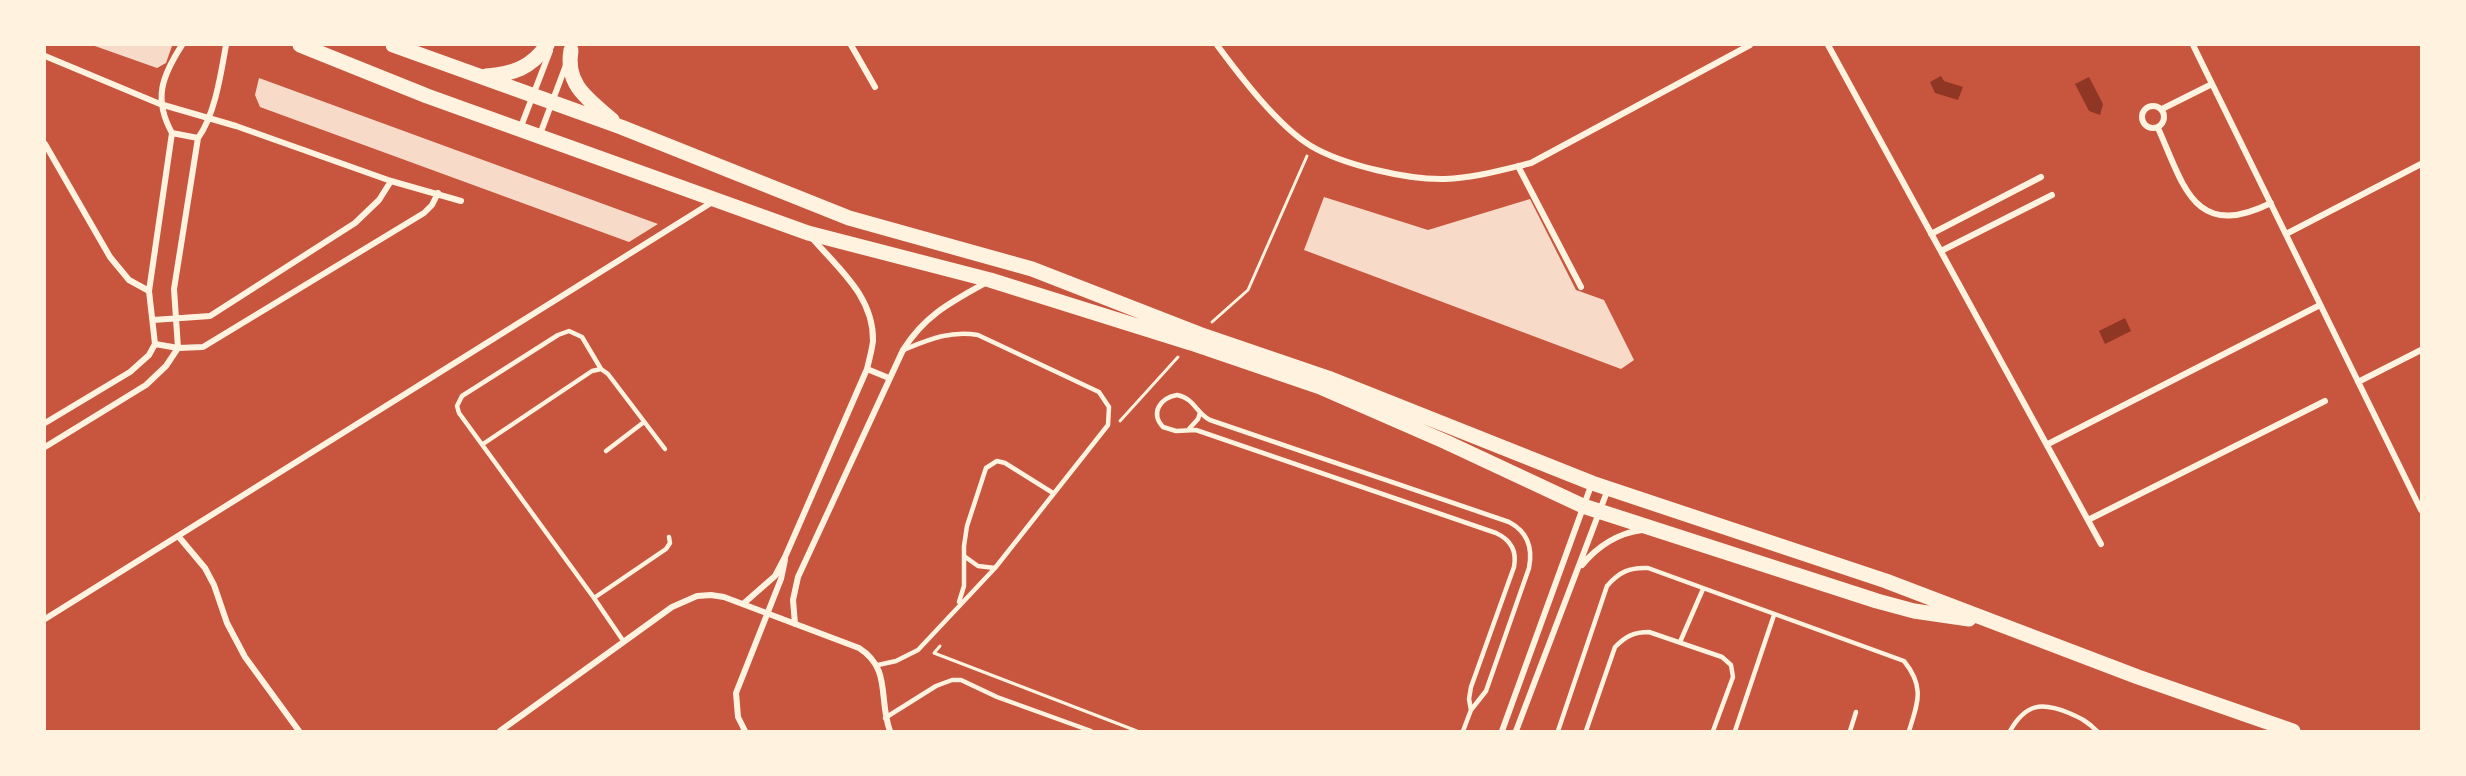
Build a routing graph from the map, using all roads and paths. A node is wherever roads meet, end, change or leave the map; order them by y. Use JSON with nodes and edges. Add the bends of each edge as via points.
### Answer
{"nodes":[{"id":1,"x":182,"y":45,"type":"edge"},
{"id":2,"x":226,"y":45,"type":"edge"},
{"id":3,"x":300,"y":45,"type":"edge"},
{"id":4,"x":393,"y":45,"type":"edge"},
{"id":5,"x":547,"y":45,"type":"edge"},
{"id":6,"x":552,"y":45,"type":"edge"},
{"id":7,"x":851,"y":45,"type":"edge"},
{"id":8,"x":1217,"y":45,"type":"edge"},
{"id":9,"x":1750,"y":45,"type":"edge"},
{"id":10,"x":1828,"y":45,"type":"edge"},
{"id":11,"x":2193,"y":45,"type":"edge"},
{"id":12,"x":572,"y":48,"type":"edge"},
{"id":13,"x":45,"y":56,"type":"edge"},
{"id":14,"x":483,"y":77,"type":"junction"},
{"id":15,"x":2212,"y":84,"type":"junction"},
{"id":16,"x":875,"y":87,"type":"dead end"},
{"id":17,"x":532,"y":95,"type":"junction"},
{"id":18,"x":551,"y":102,"type":"junction"},
{"id":19,"x":160,"y":104,"type":"junction"},
{"id":20,"x":2162,"y":109,"type":"junction"},
{"id":21,"x":208,"y":119,"type":"junction"},
{"id":22,"x":621,"y":128,"type":"junction"},
{"id":23,"x":2158,"y":128,"type":"junction"},
{"id":24,"x":520,"y":130,"type":"junction"},
{"id":25,"x":172,"y":133,"type":"junction"},
{"id":26,"x":540,"y":137,"type":"junction"},
{"id":27,"x":198,"y":138,"type":"junction"},
{"id":28,"x":45,"y":144,"type":"edge"},
{"id":29,"x":1311,"y":146,"type":"junction"},
{"id":30,"x":2421,"y":164,"type":"edge"},
{"id":31,"x":1518,"y":166,"type":"junction"},
{"id":32,"x":2041,"y":177,"type":"dead end"},
{"id":33,"x":392,"y":181,"type":"junction"},
{"id":34,"x":438,"y":193,"type":"junction"},
{"id":35,"x":2052,"y":195,"type":"dead end"},
{"id":36,"x":461,"y":201,"type":"dead end"},
{"id":37,"x":715,"y":201,"type":"junction"},
{"id":38,"x":2271,"y":203,"type":"junction"},
{"id":39,"x":808,"y":233,"type":"junction"},
{"id":40,"x":1931,"y":234,"type":"junction"},
{"id":41,"x":2286,"y":234,"type":"junction"},
{"id":42,"x":1941,"y":251,"type":"junction"},
{"id":43,"x":990,"y":280,"type":"junction"},
{"id":44,"x":1581,"y":287,"type":"dead end"},
{"id":45,"x":148,"y":291,"type":"junction"},
{"id":46,"x":2320,"y":305,"type":"junction"},
{"id":47,"x":176,"y":318,"type":"junction"},
{"id":48,"x":153,"y":320,"type":"junction"},
{"id":49,"x":1150,"y":323,"type":"junction"},
{"id":50,"x":1195,"y":338,"type":"junction"},
{"id":51,"x":155,"y":344,"type":"junction"},
{"id":52,"x":178,"y":348,"type":"junction"},
{"id":53,"x":903,"y":350,"type":"junction"},
{"id":54,"x":2421,"y":350,"type":"edge"},
{"id":55,"x":601,"y":369,"type":"junction"},
{"id":56,"x":867,"y":369,"type":"junction"},
{"id":57,"x":889,"y":378,"type":"junction"},
{"id":58,"x":2358,"y":382,"type":"junction"},
{"id":59,"x":2325,"y":401,"type":"dead end"},
{"id":60,"x":1200,"y":412,"type":"junction"},
{"id":61,"x":644,"y":422,"type":"junction"},
{"id":62,"x":45,"y":423,"type":"edge"},
{"id":63,"x":1114,"y":427,"type":"dead end"},
{"id":64,"x":1189,"y":429,"type":"junction"},
{"id":65,"x":483,"y":444,"type":"junction"},
{"id":66,"x":2048,"y":444,"type":"junction"},
{"id":67,"x":45,"y":447,"type":"edge"},
{"id":68,"x":665,"y":449,"type":"dead end"},
{"id":69,"x":606,"y":451,"type":"dead end"},
{"id":70,"x":1592,"y":483,"type":"junction"},
{"id":71,"x":1608,"y":489,"type":"junction"},
{"id":72,"x":1053,"y":493,"type":"junction"},
{"id":73,"x":1583,"y":506,"type":"junction"},
{"id":74,"x":2421,"y":510,"type":"edge"},
{"id":75,"x":1599,"y":512,"type":"junction"},
{"id":76,"x":2088,"y":520,"type":"junction"},
{"id":77,"x":1655,"y":530,"type":"junction"},
{"id":78,"x":179,"y":537,"type":"junction"},
{"id":79,"x":669,"y":537,"type":"dead end"},
{"id":80,"x":2101,"y":544,"type":"dead end"},
{"id":81,"x":964,"y":556,"type":"junction"},
{"id":82,"x":785,"y":557,"type":"junction"},
{"id":83,"x":995,"y":568,"type":"junction"},
{"id":84,"x":1578,"y":570,"type":"junction"},
{"id":85,"x":1703,"y":589,"type":"junction"},
{"id":86,"x":594,"y":598,"type":"junction"},
{"id":87,"x":743,"y":604,"type":"junction"},
{"id":88,"x":958,"y":606,"type":"junction"},
{"id":89,"x":768,"y":613,"type":"junction"},
{"id":90,"x":1774,"y":615,"type":"junction"},
{"id":91,"x":45,"y":619,"type":"edge"},
{"id":92,"x":1990,"y":621,"type":"junction"},
{"id":93,"x":795,"y":624,"type":"junction"},
{"id":94,"x":624,"y":642,"type":"junction"},
{"id":95,"x":1680,"y":642,"type":"junction"},
{"id":96,"x":941,"y":644,"type":"dead end"},
{"id":97,"x":878,"y":665,"type":"junction"},
{"id":98,"x":1471,"y":711,"type":"junction"},
{"id":99,"x":1856,"y":712,"type":"dead end"},
{"id":100,"x":885,"y":718,"type":"junction"},
{"id":101,"x":299,"y":731,"type":"edge"},
{"id":102,"x":500,"y":731,"type":"edge"},
{"id":103,"x":745,"y":731,"type":"edge"},
{"id":104,"x":890,"y":731,"type":"edge"},
{"id":105,"x":1091,"y":731,"type":"edge"},
{"id":106,"x":1137,"y":731,"type":"edge"},
{"id":107,"x":1463,"y":731,"type":"edge"},
{"id":108,"x":1502,"y":731,"type":"edge"},
{"id":109,"x":1516,"y":731,"type":"edge"},
{"id":110,"x":1558,"y":731,"type":"edge"},
{"id":111,"x":1586,"y":731,"type":"edge"},
{"id":112,"x":1713,"y":731,"type":"edge"},
{"id":113,"x":1734,"y":731,"type":"edge"},
{"id":114,"x":1850,"y":731,"type":"edge"},
{"id":115,"x":1909,"y":731,"type":"edge"},
{"id":116,"x":2010,"y":731,"type":"edge"},
{"id":117,"x":2097,"y":731,"type":"edge"},
{"id":118,"x":2293,"y":731,"type":"edge"}],
"edges":[{"from":1,"to":19,"type":"street","via":[[165,79]]},
{"from":2,"to":21,"type":"street"},
{"from":3,"to":24,"type":"main road"},
{"from":4,"to":14,"type":"main road"},
{"from":5,"to":14,"type":"main road","via":[[518,71]]},
{"from":6,"to":17,"type":"street"},
{"from":7,"to":16,"type":"street"},
{"from":8,"to":29,"type":"street","via":[[1239,74]]},
{"from":9,"to":31,"type":"street","via":[[1531,163]]},
{"from":10,"to":40,"type":"street"},
{"from":11,"to":15,"type":"street"},
{"from":12,"to":18,"type":"street"},
{"from":12,"to":22,"type":"main road","via":[[569,63],[582,94]]},
{"from":13,"to":19,"type":"street"},
{"from":14,"to":17,"type":"main road"},
{"from":15,"to":20,"type":"street"},
{"from":15,"to":38,"type":"street"},
{"from":17,"to":18,"type":"main road"},
{"from":17,"to":24,"type":"street"},
{"from":18,"to":22,"type":"main road"},
{"from":18,"to":26,"type":"street"},
{"from":19,"to":21,"type":"street"},
{"from":19,"to":25,"type":"street"},
{"from":20,"to":23,"type":"street","via":[[2164,121]]},
{"from":20,"to":23,"type":"street","via":[[2149,106],[2142,117],[2149,128]]},
{"from":21,"to":27,"type":"street"},
{"from":21,"to":33,"type":"street"},
{"from":22,"to":49,"type":"main road","via":[[849,218],[1032,270]]},
{"from":23,"to":38,"type":"street","via":[[2191,199],[2204,210],[2242,215]]},
{"from":24,"to":26,"type":"main road"},
{"from":25,"to":27,"type":"street"},
{"from":25,"to":45,"type":"street"},
{"from":26,"to":37,"type":"main road"},
{"from":27,"to":47,"type":"street","via":[[174,289]]},
{"from":28,"to":45,"type":"street","via":[[110,257],[129,280]]},
{"from":29,"to":31,"type":"street","via":[[1345,161],[1389,173],[1443,179],[1491,174]]},
{"from":29,"to":50,"type":"path","via":[[1248,290]]},
{"from":30,"to":41,"type":"street"},
{"from":31,"to":44,"type":"street"},
{"from":32,"to":40,"type":"street"},
{"from":33,"to":34,"type":"street"},
{"from":33,"to":47,"type":"street","via":[[355,223],[210,316]]},
{"from":34,"to":36,"type":"street"},
{"from":34,"to":52,"type":"street","via":[[424,213],[203,346]]},
{"from":35,"to":42,"type":"street"},
{"from":37,"to":39,"type":"main road"},
{"from":37,"to":78,"type":"street"},
{"from":38,"to":41,"type":"street"},
{"from":39,"to":43,"type":"main road"},
{"from":39,"to":56,"type":"street","via":[[858,289],[870,314],[873,342]]},
{"from":40,"to":42,"type":"street"},
{"from":41,"to":46,"type":"street"},
{"from":42,"to":66,"type":"street"},
{"from":43,"to":49,"type":"main road"},
{"from":43,"to":53,"type":"street","via":[[932,315]]},
{"from":45,"to":48,"type":"street"},
{"from":46,"to":58,"type":"street"},
{"from":46,"to":66,"type":"street"},
{"from":47,"to":48,"type":"street"},
{"from":47,"to":52,"type":"street"},
{"from":48,"to":51,"type":"street"},
{"from":49,"to":50,"type":"main road"},
{"from":50,"to":63,"type":"path"},
{"from":50,"to":70,"type":"main road","via":[[1328,378]]},
{"from":50,"to":73,"type":"main road","via":[[1320,387]]},
{"from":51,"to":52,"type":"street"},
{"from":51,"to":62,"type":"street","via":[[130,372]]},
{"from":52,"to":67,"type":"street","via":[[147,385]]},
{"from":53,"to":57,"type":"street"},
{"from":53,"to":72,"type":"lane","via":[[942,335],[965,333],[1099,392],[1109,407],[1108,425]]},
{"from":54,"to":58,"type":"street"},
{"from":55,"to":61,"type":"lane"},
{"from":55,"to":65,"type":"lane","via":[[592,371]]},
{"from":55,"to":65,"type":"lane","via":[[582,337],[569,331],[462,396],[457,406],[459,413]]},
{"from":56,"to":57,"type":"street"},
{"from":56,"to":82,"type":"street"},
{"from":57,"to":93,"type":"street","via":[[798,577],[793,600]]},
{"from":58,"to":74,"type":"street"},
{"from":59,"to":76,"type":"street"},
{"from":60,"to":64,"type":"lane"},
{"from":60,"to":64,"type":"lane","via":[[1183,396],[1170,396],[1161,402],[1157,412],[1163,427]]},
{"from":60,"to":98,"type":"lane","via":[[1210,420],[1509,522],[1523,533],[1530,548],[1528,568],[1486,691]]},
{"from":61,"to":68,"type":"lane"},
{"from":61,"to":69,"type":"lane"},
{"from":64,"to":98,"type":"lane","via":[[1508,540],[1515,553],[1514,567],[1471,687]]},
{"from":65,"to":86,"type":"lane"},
{"from":66,"to":76,"type":"street"},
{"from":70,"to":71,"type":"main road"},
{"from":70,"to":73,"type":"street"},
{"from":71,"to":75,"type":"street"},
{"from":71,"to":92,"type":"main road","via":[[1886,581]]},
{"from":72,"to":81,"type":"lane","via":[[1005,463],[989,465],[967,526]]},
{"from":72,"to":83,"type":"lane"},
{"from":73,"to":75,"type":"main road"},
{"from":73,"to":108,"type":"street"},
{"from":75,"to":77,"type":"main road"},
{"from":75,"to":84,"type":"street"},
{"from":76,"to":80,"type":"street"},
{"from":77,"to":84,"type":"street","via":[[1638,530],[1612,540]]},
{"from":77,"to":92,"type":"main road","via":[[1877,601],[1914,611]]},
{"from":78,"to":91,"type":"street"},
{"from":78,"to":101,"type":"street","via":[[205,568],[245,657]]},
{"from":79,"to":86,"type":"lane","via":[[666,549]]},
{"from":81,"to":83,"type":"lane","via":[[978,566]]},
{"from":81,"to":88,"type":"lane","via":[[964,586]]},
{"from":82,"to":87,"type":"street","via":[[775,576]]},
{"from":82,"to":89,"type":"street","via":[[782,579]]},
{"from":83,"to":88,"type":"lane"},
{"from":84,"to":109,"type":"street"},
{"from":85,"to":90,"type":"lane"},
{"from":85,"to":95,"type":"lane"},
{"from":85,"to":110,"type":"lane","via":[[1648,568],[1636,567],[1615,577],[1602,597]]},
{"from":86,"to":94,"type":"lane"},
{"from":87,"to":89,"type":"street"},
{"from":87,"to":94,"type":"street","via":[[711,594],[697,596],[672,607]]},
{"from":88,"to":97,"type":"lane","via":[[918,650]]},
{"from":89,"to":93,"type":"street"},
{"from":89,"to":103,"type":"street","via":[[736,693],[738,717]]},
{"from":90,"to":113,"type":"lane"},
{"from":90,"to":115,"type":"lane","via":[[1904,661],[1919,690]]},
{"from":92,"to":118,"type":"main road"},
{"from":93,"to":97,"type":"street","via":[[859,648]]},
{"from":94,"to":102,"type":"street"},
{"from":95,"to":111,"type":"lane","via":[[1649,632],[1636,632],[1624,638],[1610,659]]},
{"from":95,"to":112,"type":"lane","via":[[1722,657],[1731,665],[1733,677]]},
{"from":96,"to":106,"type":"path","via":[[934,653]]},
{"from":97,"to":100,"type":"street"},
{"from":98,"to":107,"type":"lane"},
{"from":99,"to":114,"type":"lane"},
{"from":100,"to":104,"type":"street"},
{"from":100,"to":105,"type":"lane","via":[[936,686],[961,680]]},
{"from":116,"to":117,"type":"lane","via":[[2025,712],[2049,705],[2088,721]]}]}
